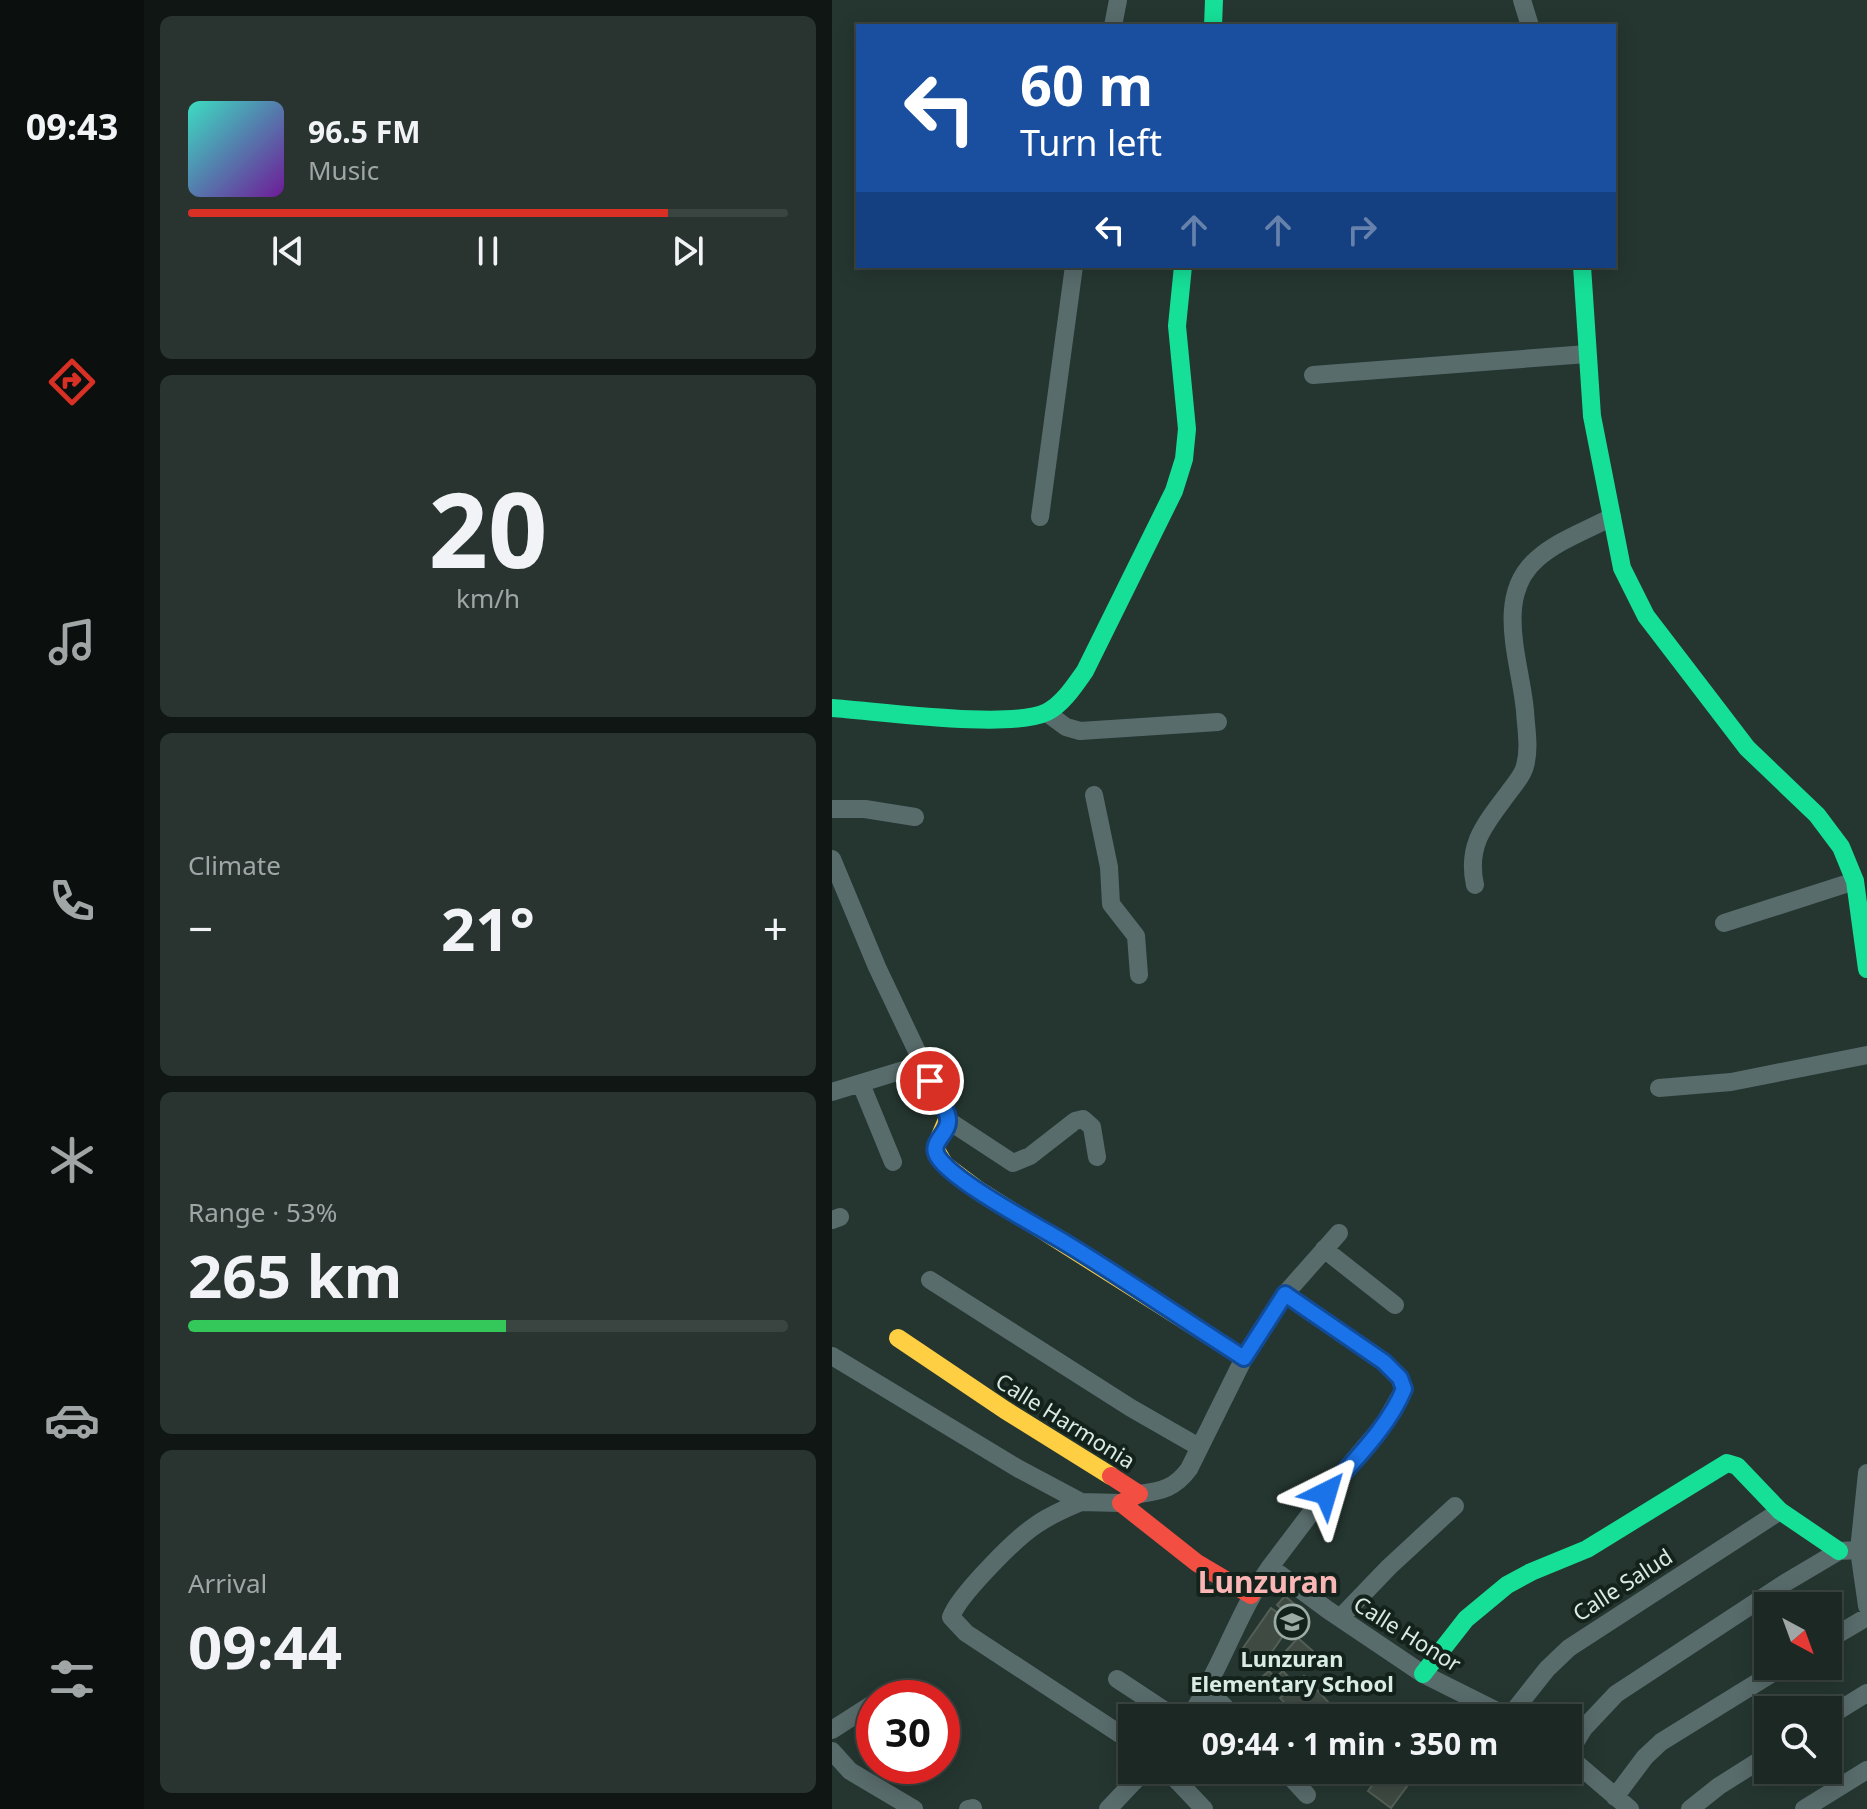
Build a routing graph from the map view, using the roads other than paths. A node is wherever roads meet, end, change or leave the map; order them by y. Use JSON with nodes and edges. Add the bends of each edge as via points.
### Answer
{"nodes":[{"id":1,"x":1118,"y":0,"type":"edge"},
{"id":2,"x":1214,"y":0,"type":"edge"},
{"id":3,"x":1522,"y":0,"type":"edge"},
{"id":4,"x":1113,"y":24,"type":"edge"},
{"id":5,"x":1213,"y":24,"type":"edge"},
{"id":6,"x":1529,"y":24,"type":"edge"},
{"id":7,"x":1074,"y":268,"type":"edge"},
{"id":8,"x":1183,"y":268,"type":"edge"},
{"id":9,"x":1582,"y":268,"type":"edge"},
{"id":10,"x":1587,"y":354,"type":"junction"},
{"id":11,"x":1313,"y":375,"type":"dead end"},
{"id":12,"x":1040,"y":517,"type":"dead end"},
{"id":13,"x":1612,"y":517,"type":"junction"},
{"id":14,"x":832,"y":708,"type":"edge"},
{"id":15,"x":1047,"y":713,"type":"junction"},
{"id":16,"x":1218,"y":722,"type":"dead end"},
{"id":17,"x":1094,"y":795,"type":"dead end"},
{"id":18,"x":832,"y":809,"type":"edge"},
{"id":19,"x":915,"y":817,"type":"dead end"},
{"id":20,"x":832,"y":859,"type":"edge"},
{"id":21,"x":1855,"y":881,"type":"junction"},
{"id":22,"x":1475,"y":885,"type":"dead end"},
{"id":23,"x":1724,"y":923,"type":"dead end"},
{"id":24,"x":1867,"y":969,"type":"edge"},
{"id":25,"x":1139,"y":975,"type":"dead end"},
{"id":26,"x":1867,"y":1055,"type":"edge"},
{"id":27,"x":923,"y":1064,"type":"junction"},
{"id":28,"x":861,"y":1084,"type":"junction"},
{"id":29,"x":1659,"y":1088,"type":"dead end"},
{"id":30,"x":832,"y":1092,"type":"edge"},
{"id":31,"x":949,"y":1121,"type":"junction"},
{"id":32,"x":1097,"y":1157,"type":"dead end"},
{"id":33,"x":893,"y":1162,"type":"dead end"},
{"id":34,"x":1339,"y":1233,"type":"dead end"},
{"id":35,"x":1324,"y":1249,"type":"junction"},
{"id":36,"x":930,"y":1280,"type":"dead end"},
{"id":37,"x":1285,"y":1294,"type":"junction"},
{"id":38,"x":1395,"y":1305,"type":"dead end"},
{"id":39,"x":898,"y":1338,"type":"dead end"},
{"id":40,"x":832,"y":1356,"type":"edge"},
{"id":41,"x":1244,"y":1358,"type":"junction"},
{"id":42,"x":1199,"y":1447,"type":"junction"},
{"id":43,"x":1867,"y":1473,"type":"edge"},
{"id":44,"x":1139,"y":1494,"type":"junction"},
{"id":45,"x":1081,"y":1502,"type":"junction"},
{"id":46,"x":1121,"y":1503,"type":"junction"},
{"id":47,"x":1455,"y":1506,"type":"dead end"},
{"id":48,"x":1780,"y":1511,"type":"junction"},
{"id":49,"x":1859,"y":1550,"type":"junction"},
{"id":50,"x":1839,"y":1551,"type":"junction"},
{"id":51,"x":1270,"y":1567,"type":"junction"},
{"id":52,"x":1251,"y":1595,"type":"junction"},
{"id":53,"x":1866,"y":1599,"type":"edge"},
{"id":54,"x":1867,"y":1606,"type":"edge"},
{"id":55,"x":1867,"y":1617,"type":"edge"},
{"id":56,"x":1340,"y":1618,"type":"junction"},
{"id":57,"x":1842,"y":1632,"type":"edge"},
{"id":58,"x":1423,"y":1674,"type":"junction"},
{"id":59,"x":1117,"y":1679,"type":"dead end"},
{"id":60,"x":1761,"y":1680,"type":"edge"},
{"id":61,"x":1208,"y":1690,"type":"junction"},
{"id":62,"x":1867,"y":1693,"type":"edge"},
{"id":63,"x":1155,"y":1704,"type":"edge"},
{"id":64,"x":1198,"y":1704,"type":"edge"},
{"id":65,"x":1222,"y":1704,"type":"edge"},
{"id":66,"x":1484,"y":1704,"type":"edge"},
{"id":67,"x":1520,"y":1704,"type":"edge"},
{"id":68,"x":1842,"y":1708,"type":"edge"},
{"id":69,"x":856,"y":1715,"type":"edge"},
{"id":70,"x":832,"y":1730,"type":"edge"},
{"id":71,"x":1582,"y":1731,"type":"edge"},
{"id":72,"x":1118,"y":1733,"type":"edge"},
{"id":73,"x":833,"y":1757,"type":"edge"},
{"id":74,"x":1754,"y":1764,"type":"edge"},
{"id":75,"x":1582,"y":1767,"type":"edge"},
{"id":76,"x":1867,"y":1770,"type":"edge"},
{"id":77,"x":1132,"y":1784,"type":"edge"},
{"id":78,"x":1180,"y":1784,"type":"edge"},
{"id":79,"x":1297,"y":1784,"type":"edge"},
{"id":80,"x":1307,"y":1795,"type":"dead end"},
{"id":81,"x":1622,"y":1803,"type":"edge"},
{"id":82,"x":914,"y":1809,"type":"edge"},
{"id":83,"x":1108,"y":1809,"type":"edge"},
{"id":84,"x":1204,"y":1809,"type":"edge"},
{"id":85,"x":1690,"y":1809,"type":"edge"},
{"id":86,"x":1804,"y":1809,"type":"edge"}],
"edges":[{"from":1,"to":4,"type":"street"},
{"from":2,"to":5,"type":"street"},
{"from":3,"to":6,"type":"street"},
{"from":7,"to":12,"type":"street"},
{"from":8,"to":15,"type":"street","via":[[1177,326],[1187,429],[1181,469],[1085,671]]},
{"from":9,"to":10,"type":"street"},
{"from":10,"to":11,"type":"street"},
{"from":10,"to":13,"type":"street","via":[[1592,416]]},
{"from":13,"to":21,"type":"street","via":[[1622,568],[1646,616],[1747,748],[1834,834]]},
{"from":13,"to":22,"type":"street","via":[[1546,552],[1524,573],[1516,590],[1512,617],[1527,759],[1475,845]]},
{"from":14,"to":15,"type":"street","via":[[1015,720]]},
{"from":15,"to":16,"type":"street","via":[[1080,731]]},
{"from":17,"to":25,"type":"street","via":[[1111,904],[1136,936]]},
{"from":18,"to":19,"type":"street"},
{"from":20,"to":27,"type":"street"},
{"from":21,"to":23,"type":"street"},
{"from":21,"to":24,"type":"street"},
{"from":26,"to":29,"type":"street","via":[[1731,1082]]},
{"from":27,"to":28,"type":"street"},
{"from":27,"to":31,"type":"street"},
{"from":28,"to":30,"type":"street"},
{"from":28,"to":33,"type":"street"},
{"from":31,"to":32,"type":"street","via":[[1013,1163],[1083,1119],[1092,1127]]},
{"from":31,"to":41,"type":"street","via":[[935,1153],[955,1174]]},
{"from":34,"to":35,"type":"street"},
{"from":35,"to":37,"type":"street"},
{"from":35,"to":38,"type":"street"},
{"from":36,"to":42,"type":"street"},
{"from":37,"to":41,"type":"street"},
{"from":37,"to":51,"type":"street","via":[[1384,1362],[1404,1389],[1384,1424]]},
{"from":39,"to":44,"type":"street","name":"Calle Harmonia"},
{"from":40,"to":45,"type":"street"},
{"from":41,"to":42,"type":"street"},
{"from":42,"to":44,"type":"street","via":[[1179,1482]]},
{"from":43,"to":49,"type":"street"},
{"from":44,"to":46,"type":"street","name":"Calle Harmonia"},
{"from":45,"to":46,"type":"street"},
{"from":45,"to":72,"type":"street","via":[[1032,1527],[964,1596],[951,1617],[966,1633]]},
{"from":46,"to":52,"type":"street","name":"Calle Harmonia","via":[[1197,1563]]},
{"from":47,"to":56,"type":"street"},
{"from":48,"to":50,"type":"street"},
{"from":48,"to":58,"type":"street","via":[[1737,1466],[1727,1463],[1595,1545],[1523,1575],[1495,1593],[1464,1619]]},
{"from":48,"to":67,"type":"street","name":"Calle Salud","via":[[1579,1641],[1547,1669]]},
{"from":49,"to":50,"type":"street"},
{"from":49,"to":53,"type":"street"},
{"from":50,"to":71,"type":"street","via":[[1616,1694]]},
{"from":51,"to":52,"type":"street"},
{"from":51,"to":56,"type":"street","name":"Calle Honor"},
{"from":52,"to":61,"type":"street"},
{"from":53,"to":54,"type":"street"},
{"from":55,"to":57,"type":"street"},
{"from":56,"to":58,"type":"street","name":"Calle Honor"},
{"from":58,"to":66,"type":"street","name":"Calle Honor"},
{"from":59,"to":63,"type":"street"},
{"from":60,"to":81,"type":"street","via":[[1661,1742],[1645,1757]]},
{"from":61,"to":64,"type":"street"},
{"from":61,"to":65,"type":"street"},
{"from":62,"to":68,"type":"street"},
{"from":69,"to":70,"type":"street"},
{"from":73,"to":82,"type":"street"},
{"from":74,"to":85,"type":"street"},
{"from":75,"to":81,"type":"street"},
{"from":76,"to":86,"type":"street"},
{"from":77,"to":83,"type":"street"},
{"from":78,"to":84,"type":"street"},
{"from":79,"to":80,"type":"street"}]}
